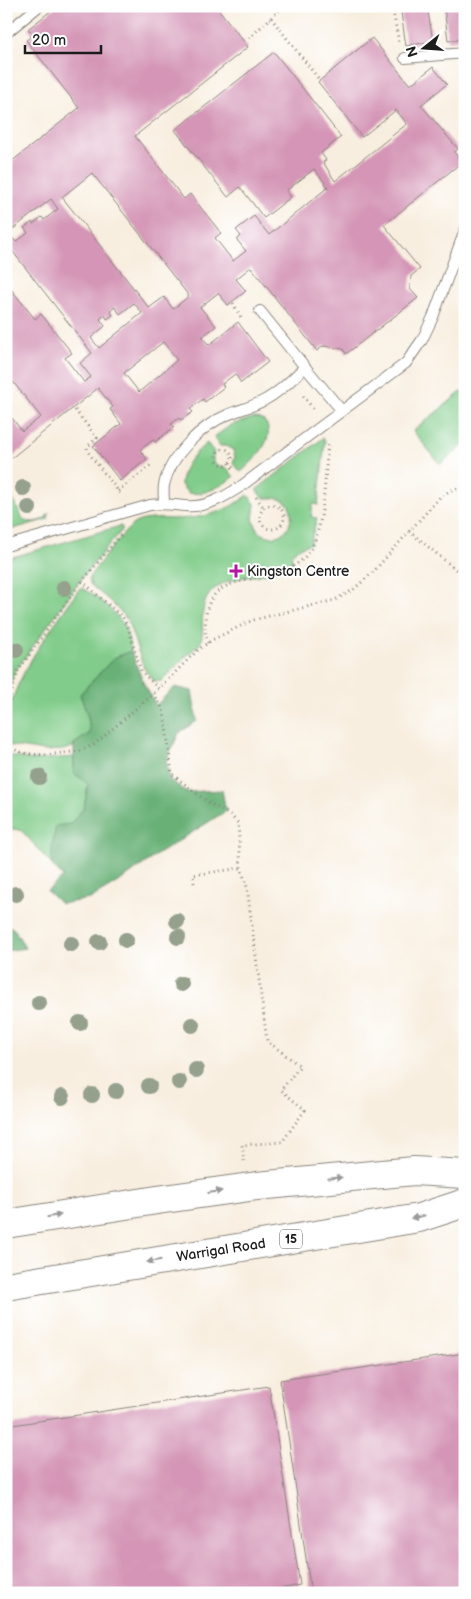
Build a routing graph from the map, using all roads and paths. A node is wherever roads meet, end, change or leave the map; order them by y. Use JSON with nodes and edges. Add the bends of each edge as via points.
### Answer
{"nodes":[{"id":1,"x":39,"y":6,"type":"edge"},
{"id":2,"x":284,"y":6,"type":"edge"},
{"id":3,"x":392,"y":6,"type":"edge"},
{"id":4,"x":271,"y":18,"type":"junction"},
{"id":5,"x":6,"y":33,"type":"edge"},
{"id":6,"x":248,"y":38,"type":"dead end"},
{"id":7,"x":465,"y":53,"type":"edge"},
{"id":8,"x":405,"y":58,"type":"joint"},
{"id":9,"x":318,"y":78,"type":"dead end"},
{"id":10,"x":465,"y":230,"type":"edge"},
{"id":11,"x":260,"y":311,"type":"dead end"},
{"id":12,"x":305,"y":367,"type":"junction"},
{"id":13,"x":75,"y":410,"type":"dead end"},
{"id":14,"x":342,"y":411,"type":"junction"},
{"id":15,"x":216,"y":459,"type":"joint"},
{"id":16,"x":156,"y":461,"type":"dead end"},
{"id":17,"x":465,"y":487,"type":"edge"},
{"id":18,"x":118,"y":491,"type":"junction"},
{"id":19,"x":123,"y":498,"type":"dead end"},
{"id":20,"x":164,"y":504,"type":"junction"},
{"id":21,"x":260,"y":519,"type":"joint"},
{"id":22,"x":126,"y":527,"type":"dead end"},
{"id":23,"x":409,"y":531,"type":"junction"},
{"id":24,"x":6,"y":546,"type":"edge"},
{"id":25,"x":465,"y":577,"type":"edge"},
{"id":26,"x":82,"y":582,"type":"junction"},
{"id":27,"x":158,"y":689,"type":"junction"},
{"id":28,"x":154,"y":693,"type":"junction"},
{"id":29,"x":6,"y":710,"type":"edge"},
{"id":30,"x":6,"y":748,"type":"edge"},
{"id":31,"x":241,"y":868,"type":"junction"},
{"id":32,"x":194,"y":883,"type":"dead end"},
{"id":33,"x":244,"y":1161,"type":"dead end"},
{"id":34,"x":465,"y":1174,"type":"edge"},
{"id":35,"x":465,"y":1203,"type":"edge"},
{"id":36,"x":6,"y":1224,"type":"edge"},
{"id":37,"x":6,"y":1286,"type":"edge"}],
"edges":[{"from":1,"to":5,"type":"lane"},
{"from":2,"to":4,"type":"path"},
{"from":3,"to":8,"type":"path","via":[[398,41]]},
{"from":4,"to":6,"type":"path"},
{"from":4,"to":9,"type":"path"},
{"from":7,"to":8,"type":"lane"},
{"from":10,"to":14,"type":"lane","via":[[433,317],[406,363]]},
{"from":11,"to":12,"type":"lane"},
{"from":12,"to":14,"type":"lane"},
{"from":12,"to":20,"type":"lane","via":[[278,392],[220,418],[194,438],[166,477]]},
{"from":13,"to":18,"type":"path","via":[[97,438],[87,447],[88,452]]},
{"from":14,"to":20,"type":"lane","via":[[227,495],[197,505]]},
{"from":15,"to":15,"type":"path","via":[[225,465],[231,462],[232,455],[223,449]]},
{"from":16,"to":18,"type":"path"},
{"from":17,"to":23,"type":"path","via":[[440,497]]},
{"from":18,"to":19,"type":"path"},
{"from":20,"to":24,"type":"lane","via":[[150,505]]},
{"from":21,"to":21,"type":"path","via":[[266,528],[273,529],[280,526],[284,517],[281,510],[272,505],[262,509]]},
{"from":22,"to":26,"type":"path"},
{"from":23,"to":25,"type":"path"},
{"from":23,"to":27,"type":"path","via":[[373,572],[346,594],[253,620],[217,637],[199,649]]},
{"from":26,"to":27,"type":"path","via":[[123,618],[141,671]]},
{"from":26,"to":29,"type":"path","via":[[18,671]]},
{"from":27,"to":28,"type":"path"},
{"from":28,"to":30,"type":"path","via":[[85,749],[45,755]]},
{"from":28,"to":31,"type":"path","via":[[164,712],[172,774],[238,823]]},
{"from":31,"to":32,"type":"path","via":[[193,874]]},
{"from":31,"to":33,"type":"path","via":[[247,887],[267,1041],[300,1066],[282,1090],[305,1110],[282,1142],[242,1145]]},
{"from":36,"to":34,"type":"highway","one_way":true,"via":[[258,1186],[414,1171]]},
{"from":35,"to":37,"type":"highway","name":"Warrigal Road","number":"15","one_way":true,"via":[[419,1218]]}]}
